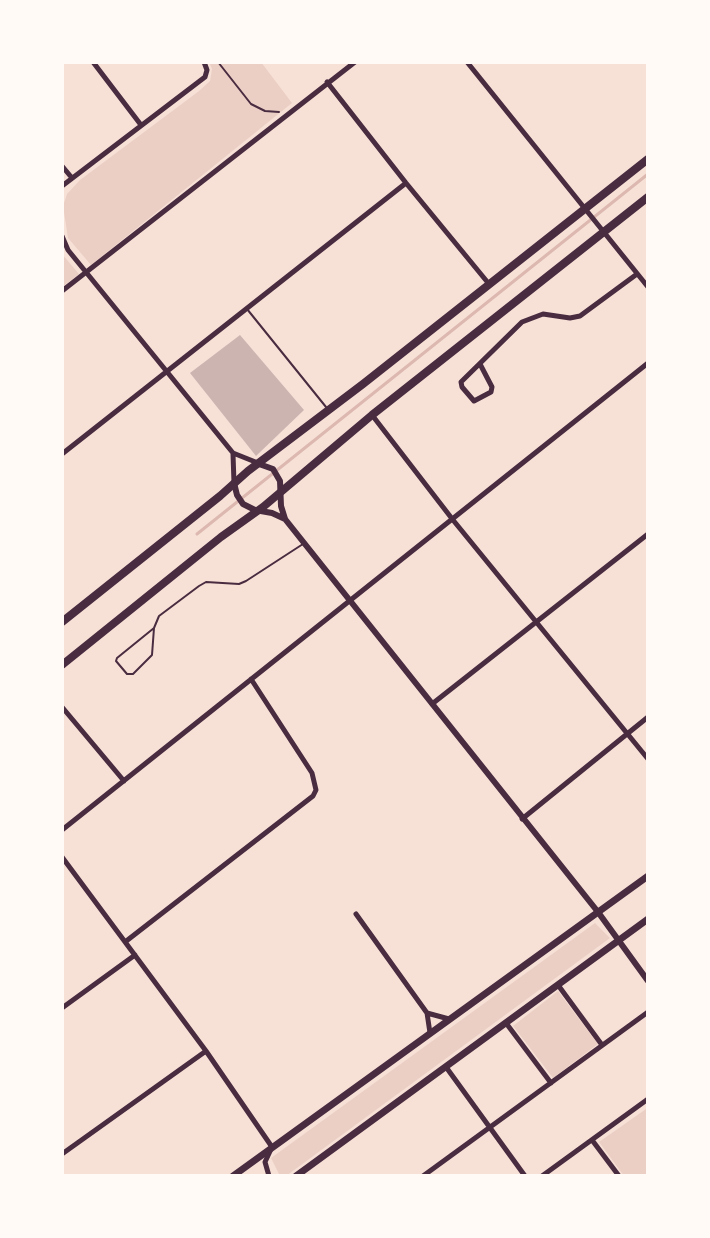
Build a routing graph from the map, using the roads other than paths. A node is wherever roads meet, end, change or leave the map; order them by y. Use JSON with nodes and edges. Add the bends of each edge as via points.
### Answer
{"nodes":[{"id":1,"x":93,"y":62,"type":"edge"},
{"id":2,"x":204,"y":62,"type":"edge"},
{"id":3,"x":355,"y":62,"type":"edge"},
{"id":4,"x":467,"y":62,"type":"edge"},
{"id":5,"x":327,"y":82,"type":"junction"},
{"id":6,"x":141,"y":125,"type":"junction"},
{"id":7,"x":648,"y":159,"type":"edge"},
{"id":8,"x":62,"y":166,"type":"edge"},
{"id":9,"x":72,"y":178,"type":"junction"},
{"id":10,"x":406,"y":183,"type":"junction"},
{"id":11,"x":62,"y":186,"type":"edge"},
{"id":12,"x":648,"y":197,"type":"edge"},
{"id":13,"x":587,"y":212,"type":"junction"},
{"id":14,"x":602,"y":229,"type":"junction"},
{"id":15,"x":62,"y":236,"type":"edge"},
{"id":16,"x":65,"y":248,"type":"edge"},
{"id":17,"x":86,"y":272,"type":"junction"},
{"id":18,"x":637,"y":274,"type":"junction"},
{"id":19,"x":489,"y":284,"type":"junction"},
{"id":20,"x":648,"y":287,"type":"edge"},
{"id":21,"x":62,"y":291,"type":"edge"},
{"id":22,"x":246,"y":308,"type":"junction"},
{"id":23,"x":648,"y":363,"type":"edge"},
{"id":24,"x":480,"y":364,"type":"junction"},
{"id":25,"x":166,"y":372,"type":"junction"},
{"id":26,"x":329,"y":411,"type":"junction"},
{"id":27,"x":372,"y":415,"type":"junction"},
{"id":28,"x":233,"y":453,"type":"junction"},
{"id":29,"x":62,"y":454,"type":"edge"},
{"id":30,"x":263,"y":465,"type":"junction"},
{"id":31,"x":235,"y":486,"type":"junction"},
{"id":32,"x":281,"y":491,"type":"junction"},
{"id":33,"x":254,"y":509,"type":"junction"},
{"id":34,"x":285,"y":519,"type":"junction"},
{"id":35,"x":453,"y":520,"type":"junction"},
{"id":36,"x":648,"y":534,"type":"edge"},
{"id":37,"x":304,"y":544,"type":"junction"},
{"id":38,"x":350,"y":602,"type":"junction"},
{"id":39,"x":62,"y":622,"type":"edge"},
{"id":40,"x":537,"y":623,"type":"junction"},
{"id":41,"x":154,"y":628,"type":"junction"},
{"id":42,"x":62,"y":665,"type":"edge"},
{"id":43,"x":251,"y":679,"type":"junction"},
{"id":44,"x":431,"y":705,"type":"junction"},
{"id":45,"x":62,"y":707,"type":"edge"},
{"id":46,"x":648,"y":717,"type":"edge"},
{"id":47,"x":627,"y":734,"type":"junction"},
{"id":48,"x":648,"y":759,"type":"edge"},
{"id":49,"x":124,"y":781,"type":"junction"},
{"id":50,"x":522,"y":819,"type":"junction"},
{"id":51,"x":62,"y":830,"type":"edge"},
{"id":52,"x":62,"y":857,"type":"edge"},
{"id":53,"x":648,"y":876,"type":"edge"},
{"id":54,"x":598,"y":912,"type":"junction"},
{"id":55,"x":356,"y":914,"type":"dead end"},
{"id":56,"x":648,"y":919,"type":"edge"},
{"id":57,"x":617,"y":940,"type":"junction"},
{"id":58,"x":125,"y":942,"type":"junction"},
{"id":59,"x":135,"y":955,"type":"junction"},
{"id":60,"x":648,"y":981,"type":"edge"},
{"id":61,"x":557,"y":984,"type":"junction"},
{"id":62,"x":62,"y":1008,"type":"edge"},
{"id":63,"x":648,"y":1012,"type":"edge"},
{"id":64,"x":427,"y":1013,"type":"junction"},
{"id":65,"x":450,"y":1019,"type":"junction"},
{"id":66,"x":506,"y":1023,"type":"junction"},
{"id":67,"x":430,"y":1033,"type":"junction"},
{"id":68,"x":602,"y":1045,"type":"junction"},
{"id":69,"x":206,"y":1051,"type":"junction"},
{"id":70,"x":446,"y":1066,"type":"junction"},
{"id":71,"x":551,"y":1083,"type":"junction"},
{"id":72,"x":647,"y":1103,"type":"edge"},
{"id":73,"x":490,"y":1127,"type":"junction"},
{"id":74,"x":592,"y":1140,"type":"junction"},
{"id":75,"x":272,"y":1147,"type":"junction"},
{"id":76,"x":62,"y":1154,"type":"edge"},
{"id":77,"x":427,"y":1175,"type":"edge"},
{"id":78,"x":233,"y":1176,"type":"edge"},
{"id":79,"x":269,"y":1176,"type":"edge"},
{"id":80,"x":296,"y":1176,"type":"edge"},
{"id":81,"x":525,"y":1176,"type":"edge"},
{"id":82,"x":542,"y":1176,"type":"edge"},
{"id":83,"x":619,"y":1176,"type":"edge"}],
"edges":[{"from":1,"to":6,"type":"street"},
{"from":2,"to":6,"type":"street","via":[[205,77]]},
{"from":3,"to":5,"type":"street"},
{"from":4,"to":13,"type":"street"},
{"from":5,"to":10,"type":"street"},
{"from":5,"to":17,"type":"street"},
{"from":6,"to":9,"type":"street"},
{"from":7,"to":13,"type":"main road"},
{"from":8,"to":9,"type":"street"},
{"from":9,"to":11,"type":"street"},
{"from":10,"to":19,"type":"street"},
{"from":10,"to":22,"type":"street"},
{"from":12,"to":14,"type":"main road"},
{"from":13,"to":14,"type":"street"},
{"from":13,"to":19,"type":"main road"},
{"from":14,"to":18,"type":"street"},
{"from":14,"to":27,"type":"main road"},
{"from":15,"to":16,"type":"street"},
{"from":16,"to":17,"type":"street"},
{"from":17,"to":21,"type":"street"},
{"from":17,"to":25,"type":"street"},
{"from":18,"to":20,"type":"street"},
{"from":18,"to":24,"type":"street","via":[[580,316],[543,314],[522,322]]},
{"from":19,"to":26,"type":"main road"},
{"from":22,"to":25,"type":"street"},
{"from":22,"to":26,"type":"lane"},
{"from":23,"to":35,"type":"street"},
{"from":24,"to":24,"type":"street","via":[[461,382],[474,401],[492,387]]},
{"from":25,"to":28,"type":"street"},
{"from":25,"to":29,"type":"street"},
{"from":26,"to":30,"type":"main road"},
{"from":27,"to":32,"type":"main road"},
{"from":27,"to":35,"type":"street"},
{"from":28,"to":30,"type":"street"},
{"from":28,"to":31,"type":"street"},
{"from":30,"to":31,"type":"main road"},
{"from":30,"to":32,"type":"street","via":[[280,481]]},
{"from":31,"to":33,"type":"street","via":[[240,501]]},
{"from":31,"to":39,"type":"main road"},
{"from":32,"to":33,"type":"main road"},
{"from":32,"to":34,"type":"street"},
{"from":33,"to":34,"type":"street"},
{"from":33,"to":42,"type":"main road"},
{"from":34,"to":37,"type":"street"},
{"from":35,"to":38,"type":"street"},
{"from":35,"to":40,"type":"street"},
{"from":36,"to":40,"type":"street"},
{"from":37,"to":38,"type":"street"},
{"from":37,"to":41,"type":"lane","via":[[239,584],[206,582],[159,616]]},
{"from":38,"to":43,"type":"street"},
{"from":38,"to":44,"type":"street"},
{"from":40,"to":44,"type":"street"},
{"from":40,"to":47,"type":"street"},
{"from":41,"to":41,"type":"lane","via":[[117,658],[127,674],[152,655]]},
{"from":43,"to":49,"type":"street"},
{"from":43,"to":58,"type":"street","via":[[312,773],[316,790]]},
{"from":44,"to":50,"type":"street"},
{"from":45,"to":49,"type":"street"},
{"from":46,"to":47,"type":"street"},
{"from":47,"to":48,"type":"street"},
{"from":47,"to":50,"type":"street"},
{"from":49,"to":51,"type":"street"},
{"from":50,"to":54,"type":"street"},
{"from":52,"to":58,"type":"street"},
{"from":53,"to":54,"type":"main road"},
{"from":54,"to":57,"type":"street"},
{"from":54,"to":65,"type":"main road"},
{"from":55,"to":64,"type":"street"},
{"from":56,"to":57,"type":"main road"},
{"from":57,"to":60,"type":"street"},
{"from":57,"to":61,"type":"main road"},
{"from":58,"to":59,"type":"street"},
{"from":59,"to":62,"type":"street"},
{"from":59,"to":69,"type":"street"},
{"from":61,"to":66,"type":"main road"},
{"from":61,"to":68,"type":"street"},
{"from":63,"to":68,"type":"street"},
{"from":64,"to":65,"type":"street"},
{"from":64,"to":67,"type":"street"},
{"from":65,"to":67,"type":"main road"},
{"from":66,"to":70,"type":"main road"},
{"from":66,"to":71,"type":"street"},
{"from":67,"to":75,"type":"main road"},
{"from":68,"to":71,"type":"street"},
{"from":69,"to":75,"type":"street"},
{"from":69,"to":76,"type":"street"},
{"from":70,"to":73,"type":"street"},
{"from":70,"to":80,"type":"main road"},
{"from":71,"to":73,"type":"street"},
{"from":72,"to":74,"type":"street"},
{"from":73,"to":77,"type":"street"},
{"from":73,"to":81,"type":"street"},
{"from":74,"to":82,"type":"street"},
{"from":74,"to":83,"type":"street"},
{"from":75,"to":78,"type":"main road"},
{"from":75,"to":79,"type":"street","via":[[265,1162]]}]}
